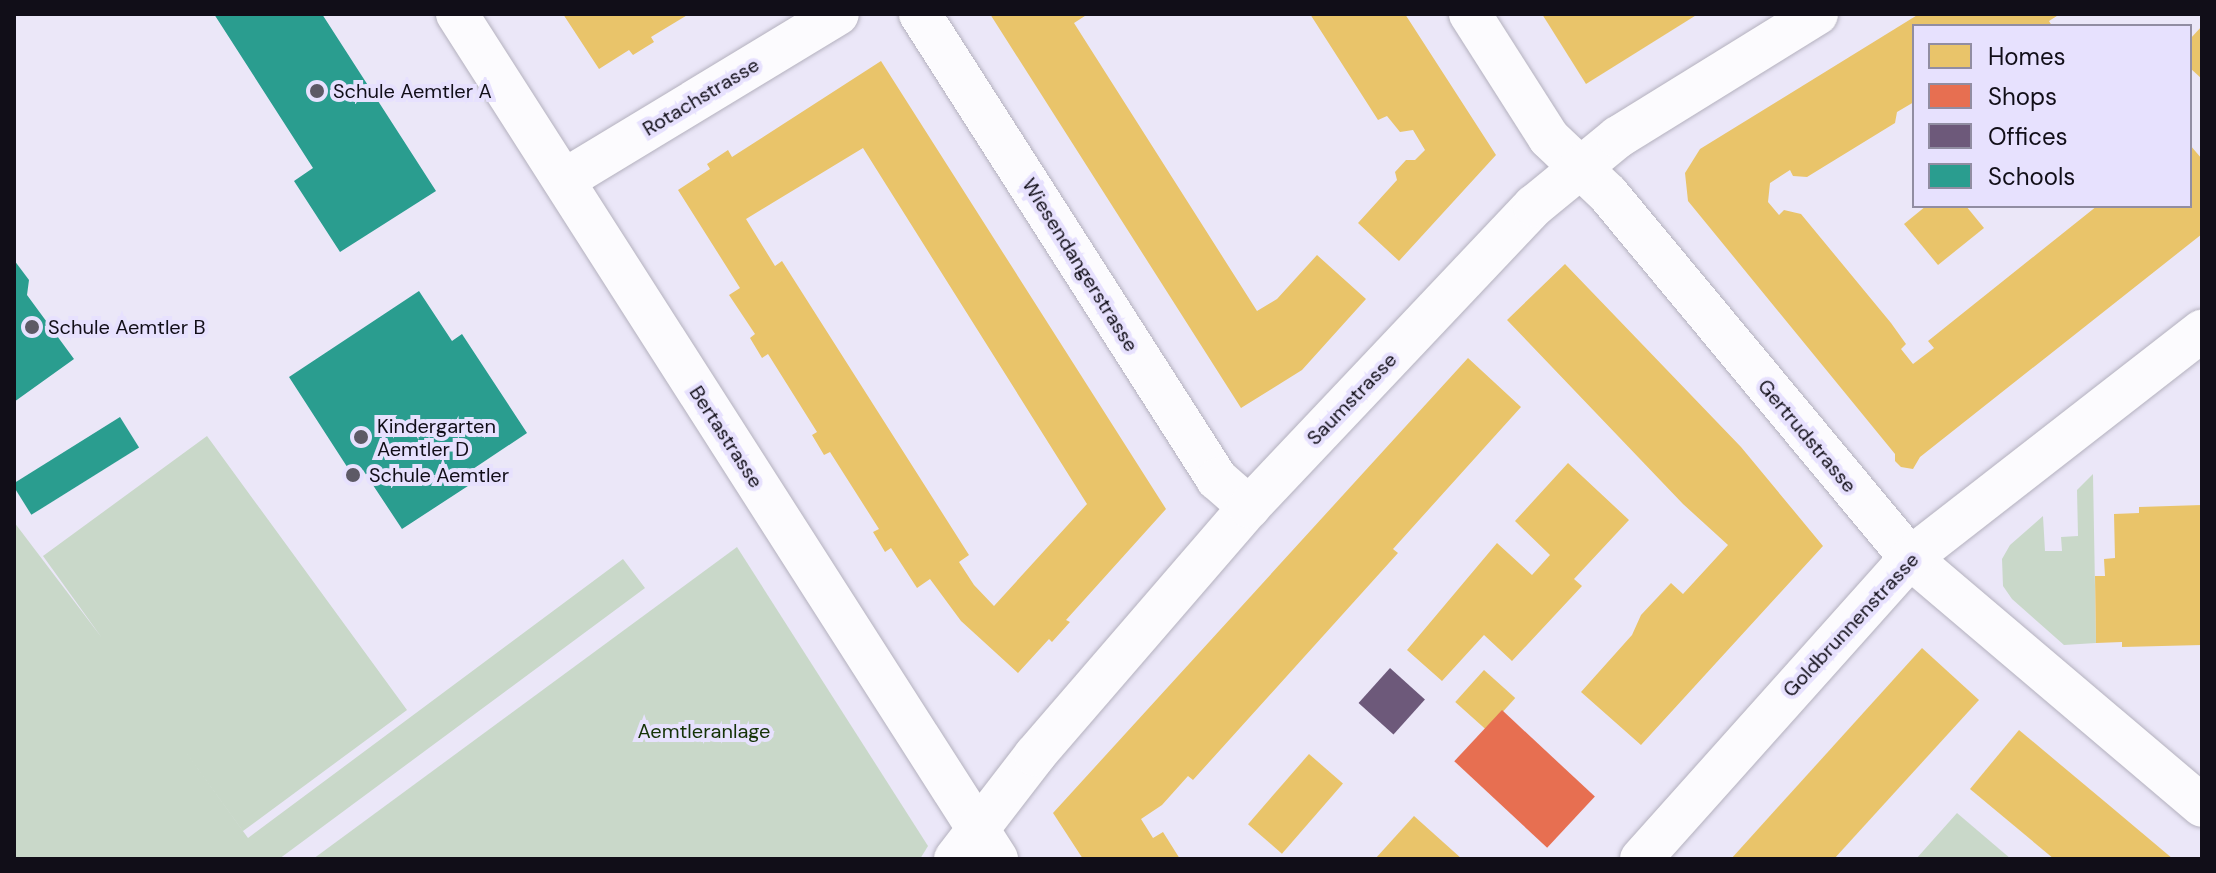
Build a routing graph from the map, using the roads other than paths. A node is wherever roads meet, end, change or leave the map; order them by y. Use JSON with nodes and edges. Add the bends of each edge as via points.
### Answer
{"nodes":[{"id":1,"x":457,"y":14,"type":"edge"},
{"id":2,"x":838,"y":14,"type":"edge"},
{"id":3,"x":920,"y":14,"type":"edge"},
{"id":4,"x":1470,"y":14,"type":"edge"},
{"id":5,"x":1817,"y":14,"type":"edge"},
{"id":6,"x":1579,"y":167,"type":"junction"},
{"id":7,"x":564,"y":180,"type":"junction"},
{"id":8,"x":2202,"y":331,"type":"edge"},
{"id":9,"x":1249,"y":507,"type":"junction"},
{"id":10,"x":1910,"y":558,"type":"junction"},
{"id":11,"x":2202,"y":806,"type":"edge"},
{"id":12,"x":977,"y":850,"type":"edge"},
{"id":13,"x":1641,"y":859,"type":"edge"}],
"edges":[{"from":1,"to":7,"type":"street","name":"Bertastrasse"},
{"from":2,"to":7,"type":"street","name":"Rotachstrasse"},
{"from":3,"to":9,"type":"street","name":"Wiesendangerstrasse","via":[[1217,479]]},
{"from":4,"to":6,"type":"street","name":"Gertrudstrasse","via":[[1538,123]]},
{"from":5,"to":6,"type":"street","name":"Saumstrasse","via":[[1618,137]]},
{"from":6,"to":9,"type":"street","name":"Saumstrasse","via":[[1534,206]]},
{"from":6,"to":10,"type":"street","name":"Gertrudstrasse","via":[[1608,194]]},
{"from":7,"to":12,"type":"street","name":"Bertastrasse"},
{"from":8,"to":10,"type":"street","name":"Goldbrunnenstrasse"},
{"from":9,"to":12,"type":"street","name":"Saumstrasse","via":[[1035,755]]},
{"from":10,"to":11,"type":"street","name":"Gertrudstrasse"},
{"from":10,"to":13,"type":"street","name":"Goldbrunnenstrasse"}]}
